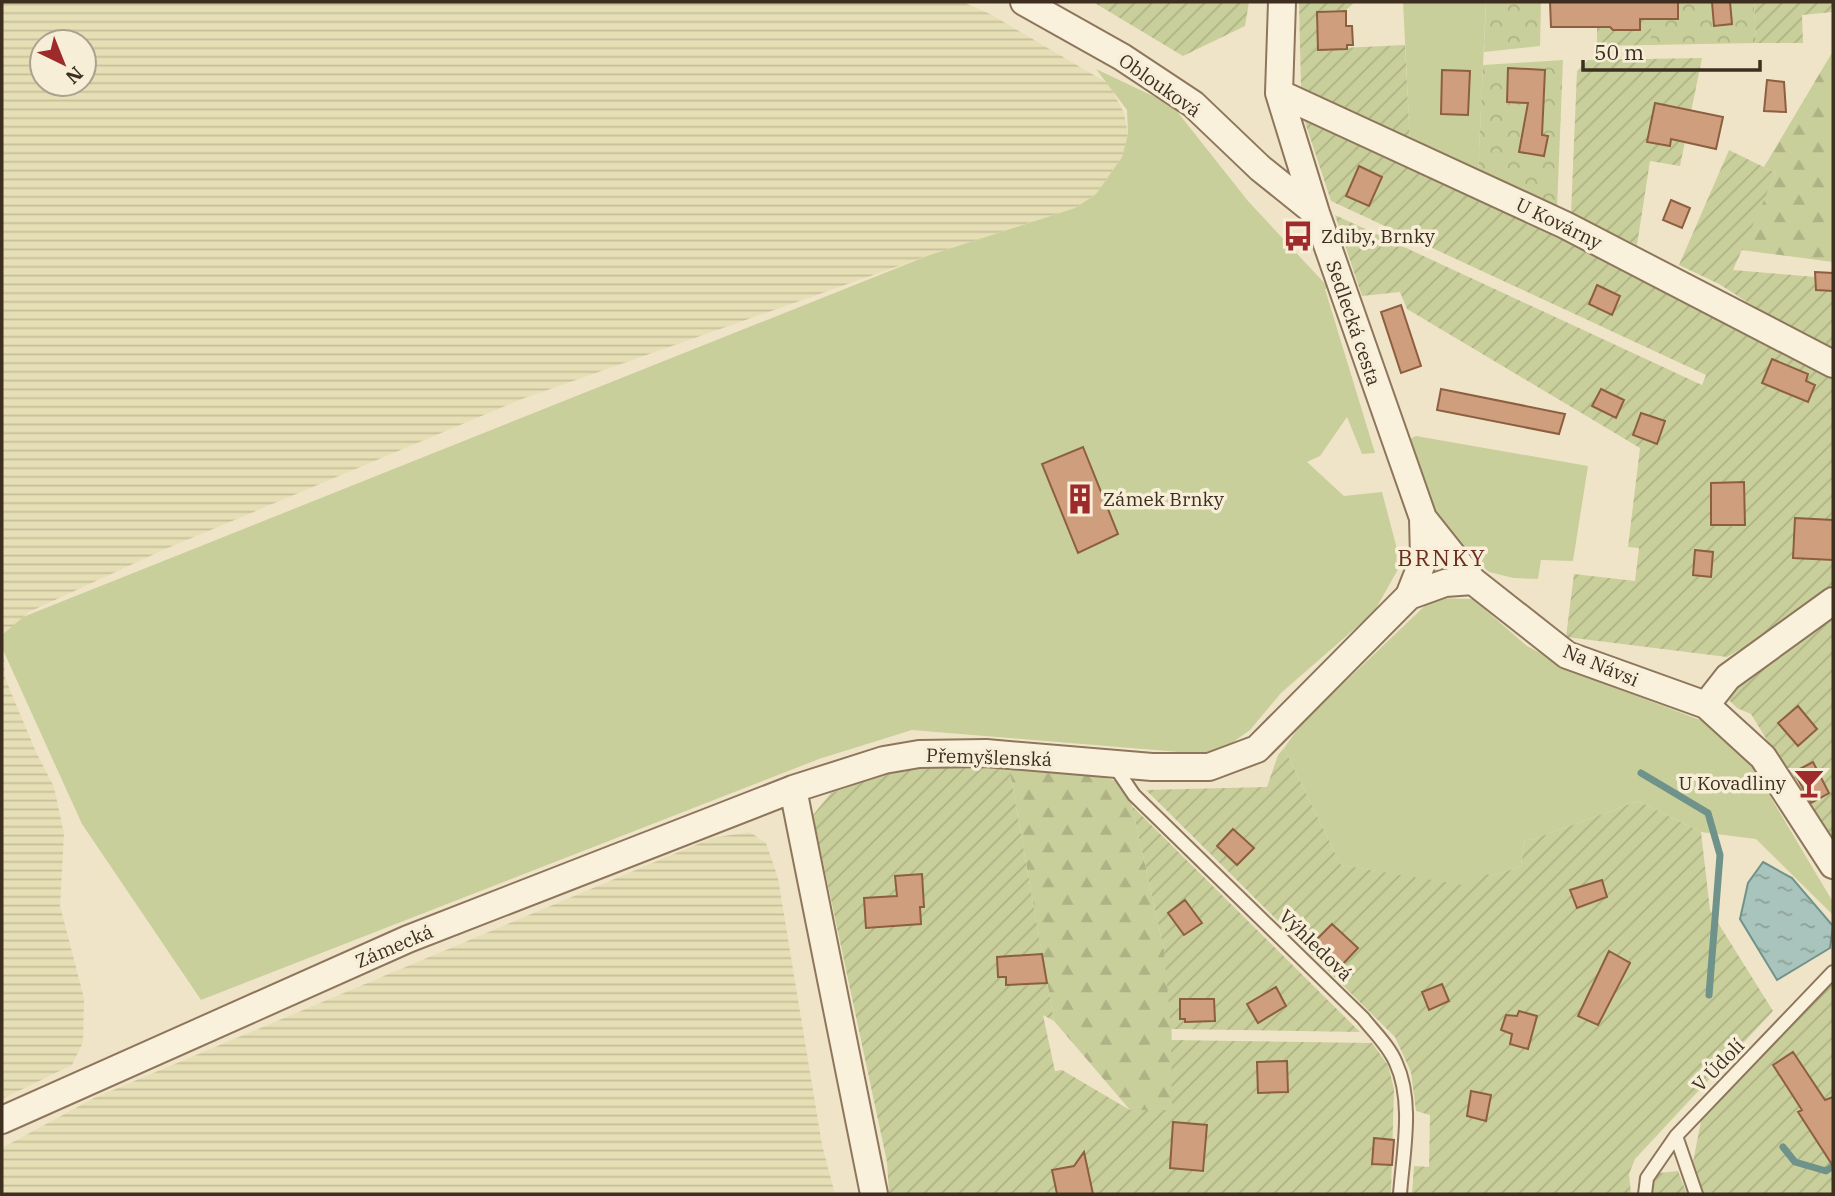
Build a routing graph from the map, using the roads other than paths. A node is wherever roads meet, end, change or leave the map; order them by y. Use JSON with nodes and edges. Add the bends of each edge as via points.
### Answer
{"nodes":[{"id":1,"x":1024,"y":2,"type":"edge"},
{"id":2,"x":1282,"y":2,"type":"edge"},
{"id":3,"x":1279,"y":93,"type":"junction"},
{"id":4,"x":1315,"y":213,"type":"junction"},
{"id":5,"x":1833,"y":364,"type":"edge"},
{"id":6,"x":1423,"y":517,"type":"junction"},
{"id":7,"x":1473,"y":581,"type":"junction"},
{"id":8,"x":1409,"y":596,"type":"junction"},
{"id":9,"x":1833,"y":601,"type":"edge"},
{"id":10,"x":1706,"y":705,"type":"junction"},
{"id":11,"x":1114,"y":764,"type":"junction"},
{"id":12,"x":793,"y":789,"type":"junction"},
{"id":13,"x":1833,"y":865,"type":"edge"},
{"id":14,"x":1833,"y":972,"type":"edge"},
{"id":15,"x":2,"y":1120,"type":"edge"},
{"id":16,"x":1676,"y":1136,"type":"junction"},
{"id":17,"x":874,"y":1194,"type":"edge"},
{"id":18,"x":1400,"y":1194,"type":"edge"},
{"id":19,"x":1645,"y":1194,"type":"edge"},
{"id":20,"x":1696,"y":1194,"type":"edge"}],
"edges":[{"from":1,"to":4,"type":"street","name":"Oblouková","via":[[1122,57],[1193,104]]},
{"from":2,"to":3,"type":"street","name":"Sedlecká cesta"},
{"from":3,"to":4,"type":"street","name":"Sedlecká cesta"},
{"from":3,"to":5,"type":"street","name":"U Kovárny","via":[[1565,225]]},
{"from":4,"to":6,"type":"street","name":"Sedlecká cesta"},
{"from":6,"to":7,"type":"street","name":"Na Návsi"},
{"from":6,"to":8,"type":"street","via":[[1424,558]]},
{"from":7,"to":8,"type":"street","via":[[1446,583]]},
{"from":7,"to":10,"type":"street","name":"Na Návsi","via":[[1567,655]]},
{"from":8,"to":11,"type":"street","name":"Přemyšlenská","via":[[1257,749],[1209,767]]},
{"from":9,"to":10,"type":"street","via":[[1728,677]]},
{"from":10,"to":13,"type":"street","via":[[1763,757]]},
{"from":11,"to":12,"type":"street","name":"Přemyšlenská","via":[[986,753],[919,754],[884,760]]},
{"from":11,"to":18,"type":"lane","name":"Výhledová","via":[[1133,795],[1363,1018],[1383,1043],[1396,1063],[1406,1108]]},
{"from":12,"to":15,"type":"street","name":"Zámecká","via":[[408,939]]},
{"from":12,"to":17,"type":"street"},
{"from":14,"to":16,"type":"lane","name":"V Údolí"},
{"from":16,"to":19,"type":"lane","name":"V Údolí","via":[[1647,1178]]},
{"from":16,"to":20,"type":"lane"}]}
